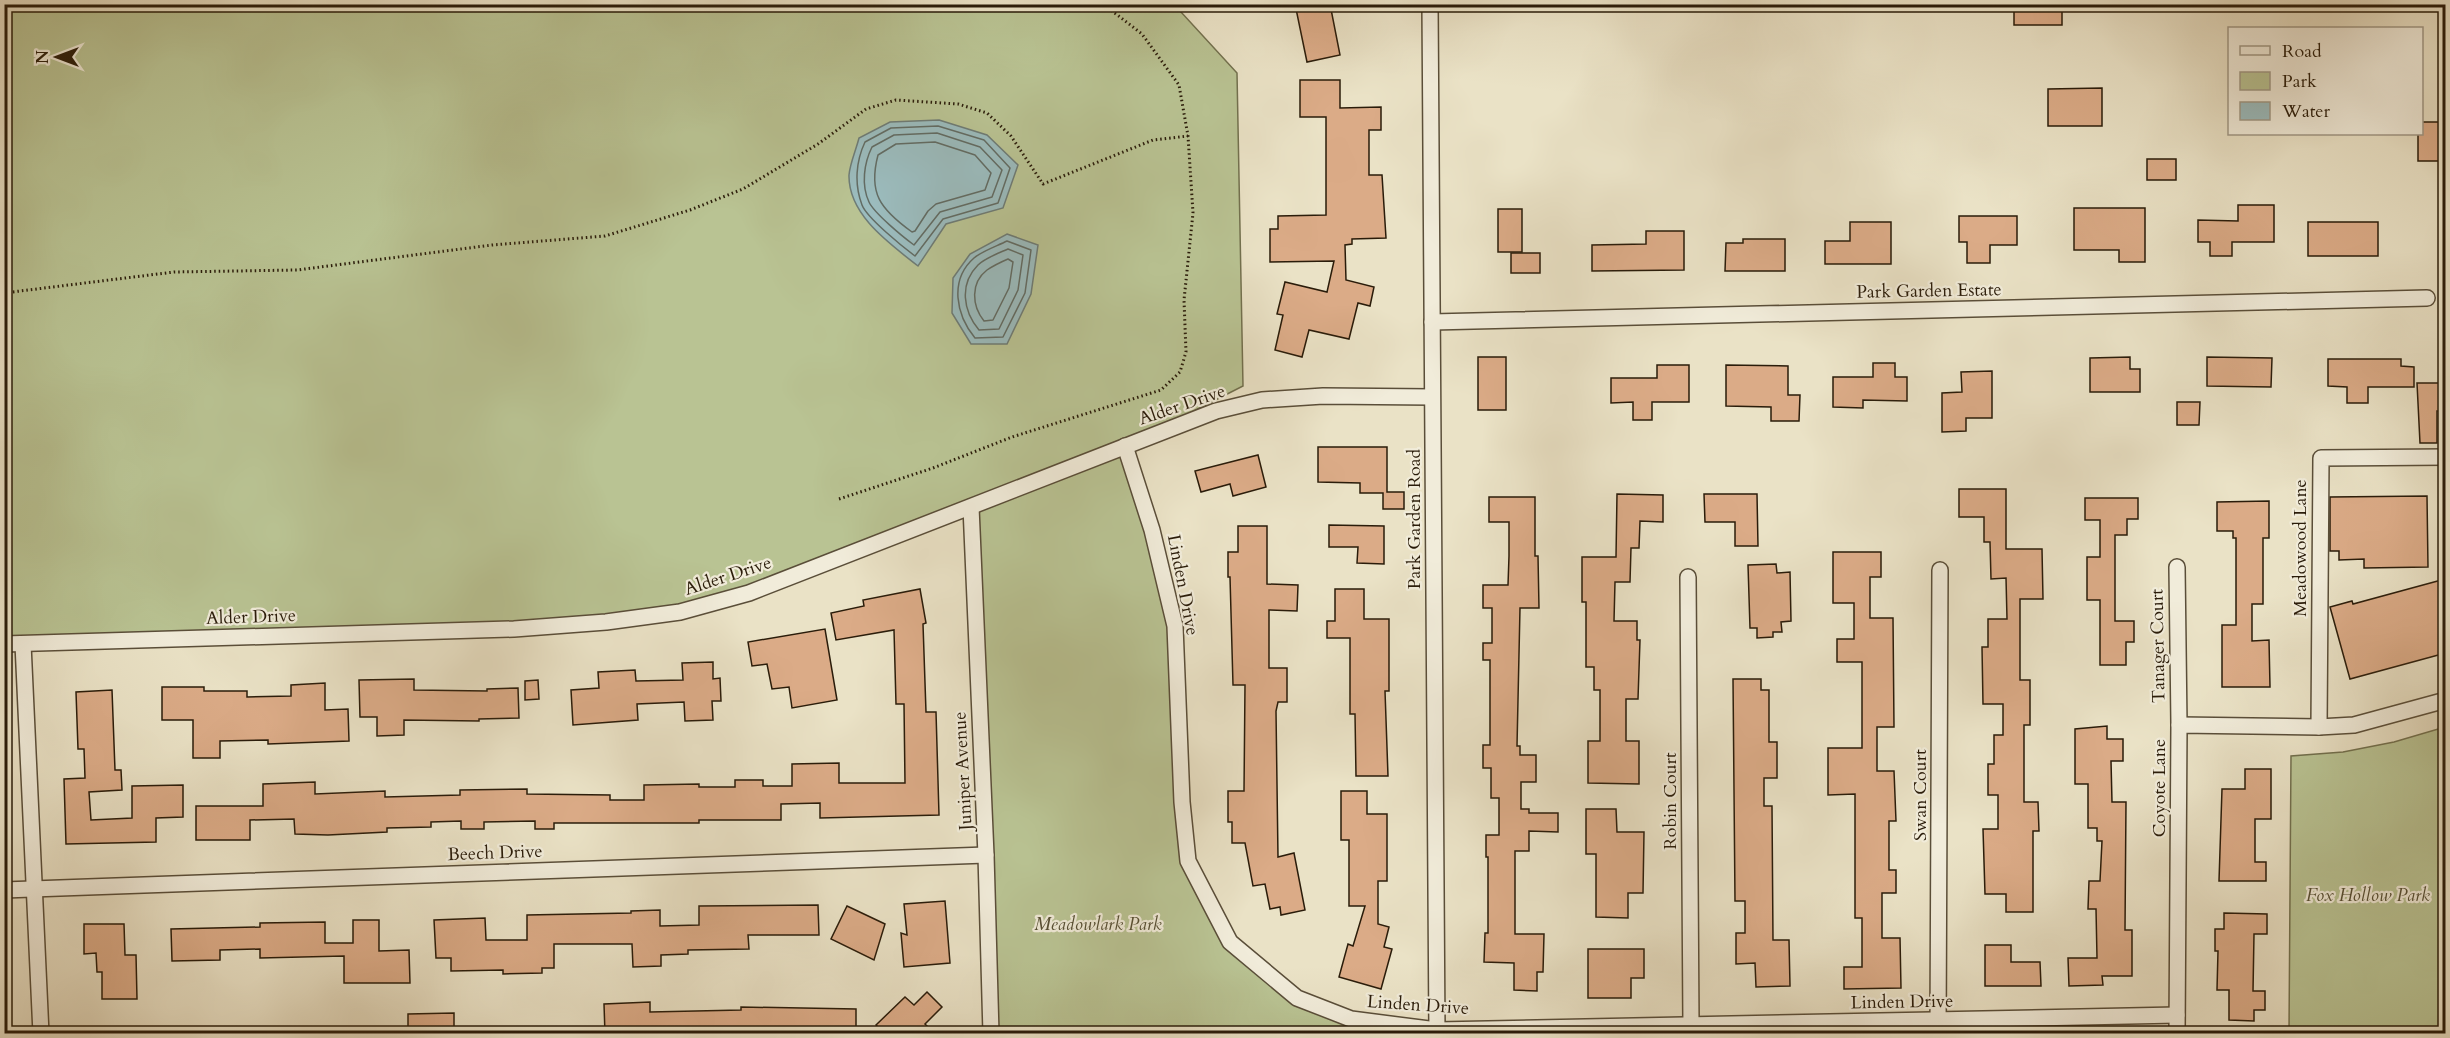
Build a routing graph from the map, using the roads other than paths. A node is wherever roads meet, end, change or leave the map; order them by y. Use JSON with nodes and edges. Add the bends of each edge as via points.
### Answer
{"nodes":[{"id":1,"x":1429,"y":5,"type":"edge"},
{"id":2,"x":2427,"y":298,"type":"dead end"},
{"id":3,"x":1432,"y":322,"type":"junction"},
{"id":4,"x":1432,"y":397,"type":"junction"},
{"id":5,"x":1125,"y":446,"type":"junction"},
{"id":6,"x":2445,"y":458,"type":"edge"},
{"id":7,"x":970,"y":507,"type":"junction"},
{"id":8,"x":2177,"y":567,"type":"dead end"},
{"id":9,"x":1940,"y":570,"type":"dead end"},
{"id":10,"x":1688,"y":577,"type":"dead end"},
{"id":11,"x":4,"y":644,"type":"edge"},
{"id":12,"x":23,"y":644,"type":"junction"},
{"id":13,"x":2445,"y":700,"type":"edge"},
{"id":14,"x":2179,"y":725,"type":"junction"},
{"id":15,"x":2319,"y":727,"type":"junction"},
{"id":16,"x":986,"y":855,"type":"junction"},
{"id":17,"x":34,"y":889,"type":"junction"},
{"id":18,"x":4,"y":890,"type":"edge"},
{"id":19,"x":2177,"y":1015,"type":"junction"},
{"id":20,"x":1691,"y":1025,"type":"junction"},
{"id":21,"x":1938,"y":1027,"type":"edge"},
{"id":22,"x":1803,"y":1028,"type":"edge"},
{"id":23,"x":1566,"y":1030,"type":"edge"},
{"id":24,"x":1437,"y":1032,"type":"edge"},
{"id":25,"x":41,"y":1034,"type":"edge"},
{"id":26,"x":991,"y":1034,"type":"edge"},
{"id":27,"x":2177,"y":1034,"type":"edge"}],
"edges":[{"from":1,"to":3,"type":"street","name":"Park Garden Road"},
{"from":2,"to":3,"type":"street","name":"Park Garden Estate"},
{"from":3,"to":4,"type":"street","name":"Park Garden Road"},
{"from":4,"to":5,"type":"street","name":"Alder Drive","via":[[1262,400],[1216,411]]},
{"from":4,"to":24,"type":"street","name":"Park Garden Road"},
{"from":5,"to":7,"type":"street","name":"Alder Drive"},
{"from":5,"to":24,"type":"street","name":"Linden Drive","via":[[1152,530],[1175,626],[1188,861],[1230,942],[1297,998],[1351,1019]]},
{"from":6,"to":15,"type":"street","name":"Meadowood Lane","via":[[2320,458]]},
{"from":7,"to":12,"type":"street","name":"Alder Drive","via":[[749,593],[681,612],[514,629]]},
{"from":7,"to":16,"type":"street","name":"Juniper Avenue"},
{"from":8,"to":14,"type":"street","name":"Tanager Court"},
{"from":9,"to":21,"type":"street","name":"Swan Court"},
{"from":10,"to":20,"type":"street","name":"Robin Court"},
{"from":11,"to":12,"type":"street","name":"Alder Drive"},
{"from":12,"to":17,"type":"street"},
{"from":13,"to":15,"type":"street","name":"Coyote Lane","via":[[2354,725]]},
{"from":14,"to":15,"type":"street","name":"Coyote Lane"},
{"from":14,"to":19,"type":"street","name":"Coyote Lane"},
{"from":16,"to":17,"type":"street","name":"Beech Drive"},
{"from":16,"to":26,"type":"street","name":"Juniper Avenue"},
{"from":17,"to":18,"type":"street","name":"Beech Drive"},
{"from":17,"to":25,"type":"street"},
{"from":19,"to":21,"type":"street","name":"Linden Drive"},
{"from":19,"to":27,"type":"street","name":"Coyote Lane"},
{"from":20,"to":22,"type":"street","name":"Linden Drive"},
{"from":20,"to":23,"type":"street","name":"Linden Drive"},
{"from":21,"to":22,"type":"street","name":"Linden Drive"},
{"from":23,"to":24,"type":"street","name":"Linden Drive"}]}
